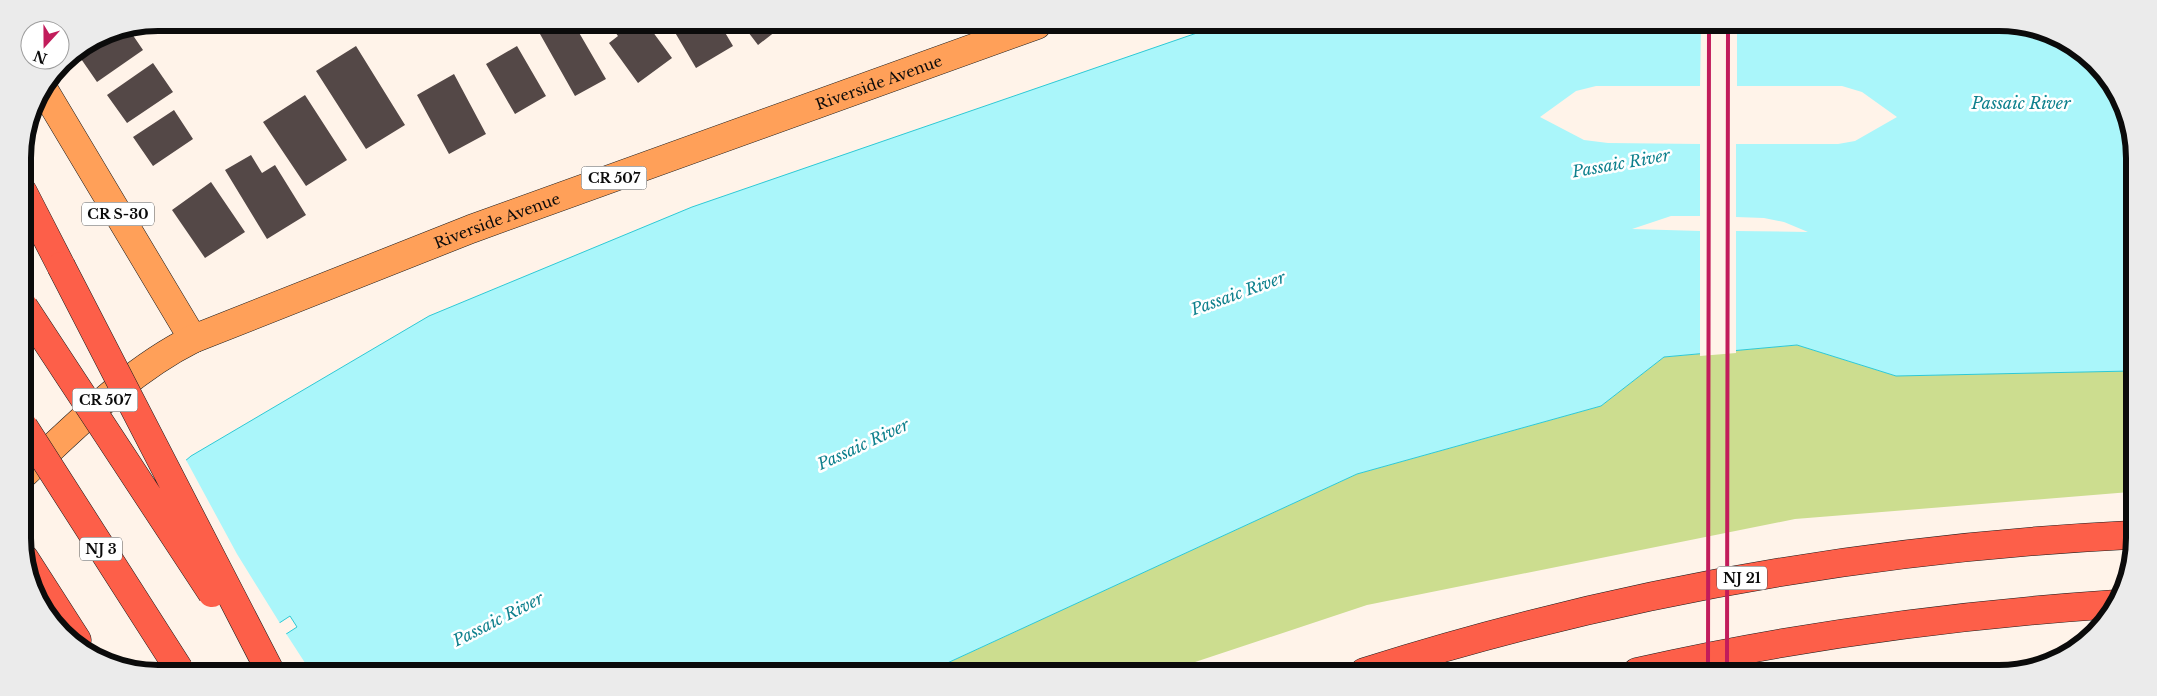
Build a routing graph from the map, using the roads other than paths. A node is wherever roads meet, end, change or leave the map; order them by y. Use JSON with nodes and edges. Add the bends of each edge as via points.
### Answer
{"nodes":[{"id":1,"x":1019,"y":32,"type":"edge"},
{"id":2,"x":48,"y":96,"type":"edge"},
{"id":3,"x":32,"y":209,"type":"edge"},
{"id":4,"x":32,"y":319,"type":"edge"},
{"id":5,"x":194,"y":339,"type":"junction"},
{"id":6,"x":31,"y":438,"type":"edge"},
{"id":7,"x":31,"y":467,"type":"edge"},
{"id":8,"x":2126,"y":535,"type":"edge"},
{"id":9,"x":38,"y":580,"type":"edge"},
{"id":10,"x":2106,"y":605,"type":"edge"},
{"id":11,"x":70,"y":629,"type":"edge"},
{"id":12,"x":1389,"y":664,"type":"edge"},
{"id":13,"x":1675,"y":664,"type":"edge"},
{"id":14,"x":176,"y":665,"type":"edge"},
{"id":15,"x":259,"y":665,"type":"edge"},
{"id":16,"x":267,"y":665,"type":"edge"}],
"edges":[{"from":1,"to":5,"type":"main road","name":"Riverside Avenue","number":"CR 507","via":[[471,229]]},
{"from":2,"to":5,"type":"main road","number":"CR S-30"},
{"from":3,"to":16,"type":"highway","bridge":true},
{"from":4,"to":15,"type":"highway","bridge":true},
{"from":5,"to":7,"type":"main road","name":"Riverside Avenue","number":"CR 507","via":[[174,348],[137,373]]},
{"from":6,"to":14,"type":"highway","number":"NJ 3","bridge":true},
{"from":8,"to":12,"type":"highway","number":"NJ 21","via":[[1914,552],[1731,580],[1557,617]]},
{"from":9,"to":11,"type":"highway"},
{"from":10,"to":13,"type":"highway","via":[[1868,629]]}]}
